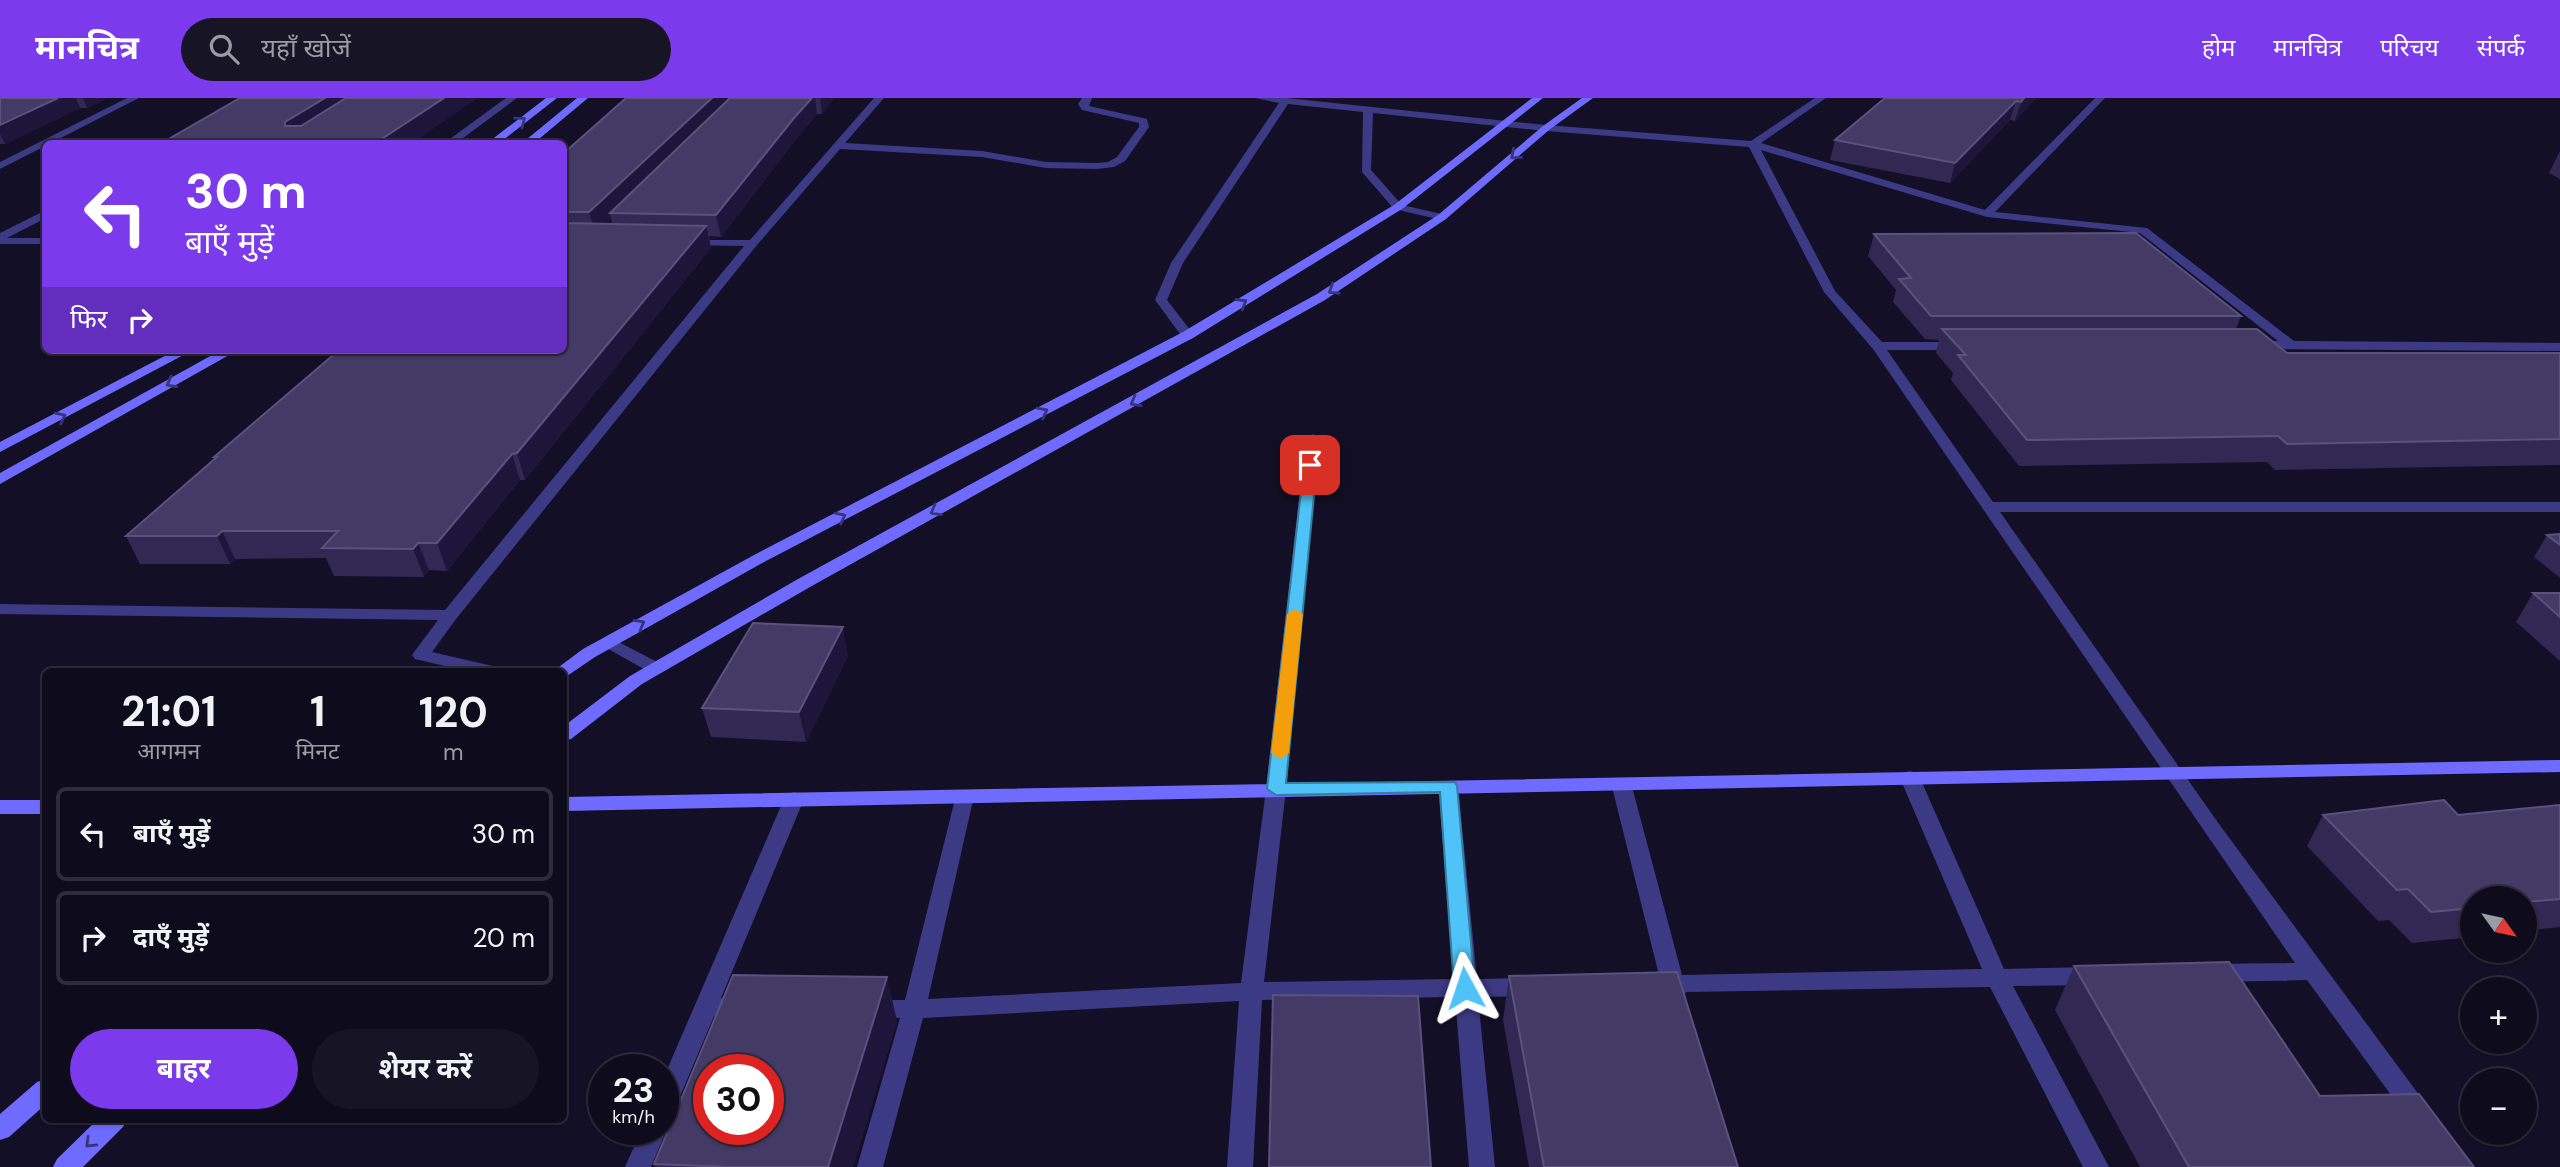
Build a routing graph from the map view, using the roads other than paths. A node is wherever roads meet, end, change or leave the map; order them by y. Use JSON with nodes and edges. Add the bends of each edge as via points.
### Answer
{"nodes":[{"id":1,"x":134,"y":98,"type":"edge"},
{"id":2,"x":512,"y":98,"type":"edge"},
{"id":3,"x":552,"y":98,"type":"edge"},
{"id":4,"x":583,"y":98,"type":"edge"},
{"id":5,"x":878,"y":98,"type":"edge"},
{"id":6,"x":1087,"y":98,"type":"edge"},
{"id":7,"x":1259,"y":98,"type":"edge"},
{"id":8,"x":1538,"y":98,"type":"edge"},
{"id":9,"x":1588,"y":98,"type":"edge"},
{"id":10,"x":1821,"y":98,"type":"edge"},
{"id":11,"x":2100,"y":98,"type":"edge"},
{"id":12,"x":1285,"y":101,"type":"junction"},
{"id":13,"x":1368,"y":108,"type":"junction"},
{"id":14,"x":1504,"y":124,"type":"junction"},
{"id":15,"x":1546,"y":128,"type":"junction"},
{"id":16,"x":51,"y":140,"type":"edge"},
{"id":17,"x":454,"y":140,"type":"edge"},
{"id":18,"x":496,"y":140,"type":"edge"},
{"id":19,"x":531,"y":140,"type":"edge"},
{"id":20,"x":42,"y":145,"type":"edge"},
{"id":21,"x":1753,"y":145,"type":"junction"},
{"id":22,"x":837,"y":146,"type":"junction"},
{"id":23,"x":0,"y":166,"type":"edge"},
{"id":24,"x":1398,"y":207,"type":"junction"},
{"id":25,"x":1987,"y":214,"type":"junction"},
{"id":26,"x":42,"y":215,"type":"edge"},
{"id":27,"x":1442,"y":217,"type":"junction"},
{"id":28,"x":0,"y":239,"type":"edge"},
{"id":29,"x":42,"y":241,"type":"edge"},
{"id":30,"x":676,"y":242,"type":"edge"},
{"id":31,"x":753,"y":243,"type":"junction"},
{"id":32,"x":1188,"y":335,"type":"junction"},
{"id":33,"x":2236,"y":345,"type":"edge"},
{"id":34,"x":2291,"y":345,"type":"junction"},
{"id":35,"x":1878,"y":346,"type":"junction"},
{"id":36,"x":1975,"y":346,"type":"edge"},
{"id":37,"x":2560,"y":347,"type":"edge"},
{"id":38,"x":178,"y":354,"type":"edge"},
{"id":39,"x":224,"y":354,"type":"edge"},
{"id":40,"x":1313,"y":438,"type":"dead end"},
{"id":41,"x":0,"y":448,"type":"edge"},
{"id":42,"x":0,"y":479,"type":"edge"},
{"id":43,"x":1989,"y":507,"type":"junction"},
{"id":44,"x":2560,"y":507,"type":"edge"},
{"id":45,"x":0,"y":609,"type":"edge"},
{"id":46,"x":450,"y":615,"type":"junction"},
{"id":47,"x":609,"y":642,"type":"junction"},
{"id":48,"x":478,"y":668,"type":"edge"},
{"id":49,"x":567,"y":668,"type":"edge"},
{"id":50,"x":657,"y":669,"type":"junction"},
{"id":51,"x":567,"y":733,"type":"edge"},
{"id":52,"x":2560,"y":766,"type":"edge"},
{"id":53,"x":2171,"y":774,"type":"junction"},
{"id":54,"x":1910,"y":778,"type":"junction"},
{"id":55,"x":1621,"y":783,"type":"junction"},
{"id":56,"x":1448,"y":786,"type":"junction"},
{"id":57,"x":1276,"y":789,"type":"junction"},
{"id":58,"x":964,"y":796,"type":"junction"},
{"id":59,"x":794,"y":799,"type":"junction"},
{"id":60,"x":567,"y":804,"type":"edge"},
{"id":61,"x":0,"y":807,"type":"edge"},
{"id":62,"x":42,"y":807,"type":"edge"},
{"id":63,"x":2311,"y":971,"type":"junction"},
{"id":64,"x":2188,"y":974,"type":"edge"},
{"id":65,"x":2120,"y":975,"type":"edge"},
{"id":66,"x":1997,"y":978,"type":"junction"},
{"id":67,"x":1672,"y":984,"type":"junction"},
{"id":68,"x":1630,"y":985,"type":"edge"},
{"id":69,"x":1548,"y":986,"type":"edge"},
{"id":70,"x":1465,"y":988,"type":"junction"},
{"id":71,"x":1251,"y":992,"type":"junction"},
{"id":72,"x":707,"y":1007,"type":"junction"},
{"id":73,"x":762,"y":1008,"type":"edge"},
{"id":74,"x":845,"y":1009,"type":"edge"},
{"id":75,"x":914,"y":1009,"type":"junction"},
{"id":76,"x":1680,"y":1010,"type":"edge"},
{"id":77,"x":679,"y":1071,"type":"edge"},
{"id":78,"x":42,"y":1092,"type":"edge"},
{"id":79,"x":111,"y":1123,"type":"edge"},
{"id":80,"x":2426,"y":1124,"type":"edge"},
{"id":81,"x":0,"y":1129,"type":"edge"},
{"id":82,"x":647,"y":1145,"type":"edge"},
{"id":83,"x":66,"y":1167,"type":"edge"},
{"id":84,"x":638,"y":1167,"type":"edge"},
{"id":85,"x":870,"y":1167,"type":"edge"},
{"id":86,"x":1240,"y":1167,"type":"edge"},
{"id":87,"x":1482,"y":1167,"type":"edge"},
{"id":88,"x":2096,"y":1167,"type":"edge"}],
"edges":[{"from":1,"to":16,"type":"street"},
{"from":2,"to":17,"type":"street"},
{"from":18,"to":3,"type":"main road","one_way":true},
{"from":4,"to":19,"type":"main road"},
{"from":5,"to":22,"type":"street"},
{"from":6,"to":22,"type":"street","via":[[1085,108],[1144,121],[1121,159],[1110,165],[1046,165],[994,155]]},
{"from":7,"to":12,"type":"street"},
{"from":8,"to":14,"type":"main road"},
{"from":9,"to":15,"type":"main road"},
{"from":10,"to":21,"type":"street"},
{"from":11,"to":25,"type":"street"},
{"from":12,"to":13,"type":"street"},
{"from":12,"to":32,"type":"street","via":[[1177,263],[1161,300]]},
{"from":13,"to":14,"type":"street"},
{"from":13,"to":24,"type":"street","via":[[1366,170]]},
{"from":14,"to":15,"type":"street"},
{"from":14,"to":24,"type":"main road"},
{"from":15,"to":21,"type":"street"},
{"from":15,"to":27,"type":"main road","one_way":true},
{"from":20,"to":23,"type":"street"},
{"from":21,"to":25,"type":"street"},
{"from":21,"to":35,"type":"street","via":[[1830,292]]},
{"from":22,"to":31,"type":"street"},
{"from":24,"to":27,"type":"street"},
{"from":32,"to":24,"type":"main road","one_way":true},
{"from":25,"to":34,"type":"street","via":[[2143,230]]},
{"from":26,"to":28,"type":"street"},
{"from":27,"to":50,"type":"main road","one_way":true,"via":[[1321,298]]},
{"from":28,"to":29,"type":"street"},
{"from":30,"to":31,"type":"street"},
{"from":31,"to":46,"type":"street"},
{"from":47,"to":32,"type":"main road","one_way":true},
{"from":33,"to":34,"type":"street"},
{"from":34,"to":37,"type":"street"},
{"from":35,"to":36,"type":"street"},
{"from":35,"to":43,"type":"street"},
{"from":41,"to":38,"type":"main road","one_way":true},
{"from":39,"to":42,"type":"main road","one_way":true},
{"from":40,"to":57,"type":"street"},
{"from":43,"to":44,"type":"street"},
{"from":43,"to":53,"type":"street"},
{"from":45,"to":46,"type":"street"},
{"from":46,"to":48,"type":"street","via":[[421,655]]},
{"from":47,"to":49,"type":"main road"},
{"from":47,"to":50,"type":"street"},
{"from":50,"to":51,"type":"main road"},
{"from":52,"to":53,"type":"main road"},
{"from":53,"to":54,"type":"main road"},
{"from":53,"to":63,"type":"street"},
{"from":54,"to":55,"type":"main road"},
{"from":54,"to":66,"type":"street"},
{"from":55,"to":56,"type":"main road"},
{"from":55,"to":67,"type":"street"},
{"from":56,"to":57,"type":"main road"},
{"from":56,"to":70,"type":"street"},
{"from":57,"to":58,"type":"main road"},
{"from":57,"to":71,"type":"street"},
{"from":58,"to":59,"type":"main road"},
{"from":58,"to":75,"type":"street"},
{"from":59,"to":60,"type":"main road"},
{"from":59,"to":72,"type":"street"},
{"from":61,"to":62,"type":"main road"},
{"from":63,"to":64,"type":"street"},
{"from":63,"to":80,"type":"street"},
{"from":65,"to":66,"type":"street"},
{"from":66,"to":67,"type":"street"},
{"from":66,"to":88,"type":"street"},
{"from":67,"to":68,"type":"street"},
{"from":67,"to":76,"type":"street"},
{"from":69,"to":70,"type":"street"},
{"from":70,"to":71,"type":"street"},
{"from":70,"to":87,"type":"street"},
{"from":71,"to":75,"type":"street"},
{"from":71,"to":86,"type":"street"},
{"from":72,"to":73,"type":"street"},
{"from":72,"to":77,"type":"street"},
{"from":74,"to":75,"type":"street"},
{"from":75,"to":85,"type":"street"},
{"from":78,"to":81,"type":"main road"},
{"from":79,"to":83,"type":"main road","one_way":true},
{"from":82,"to":84,"type":"street"}]}
